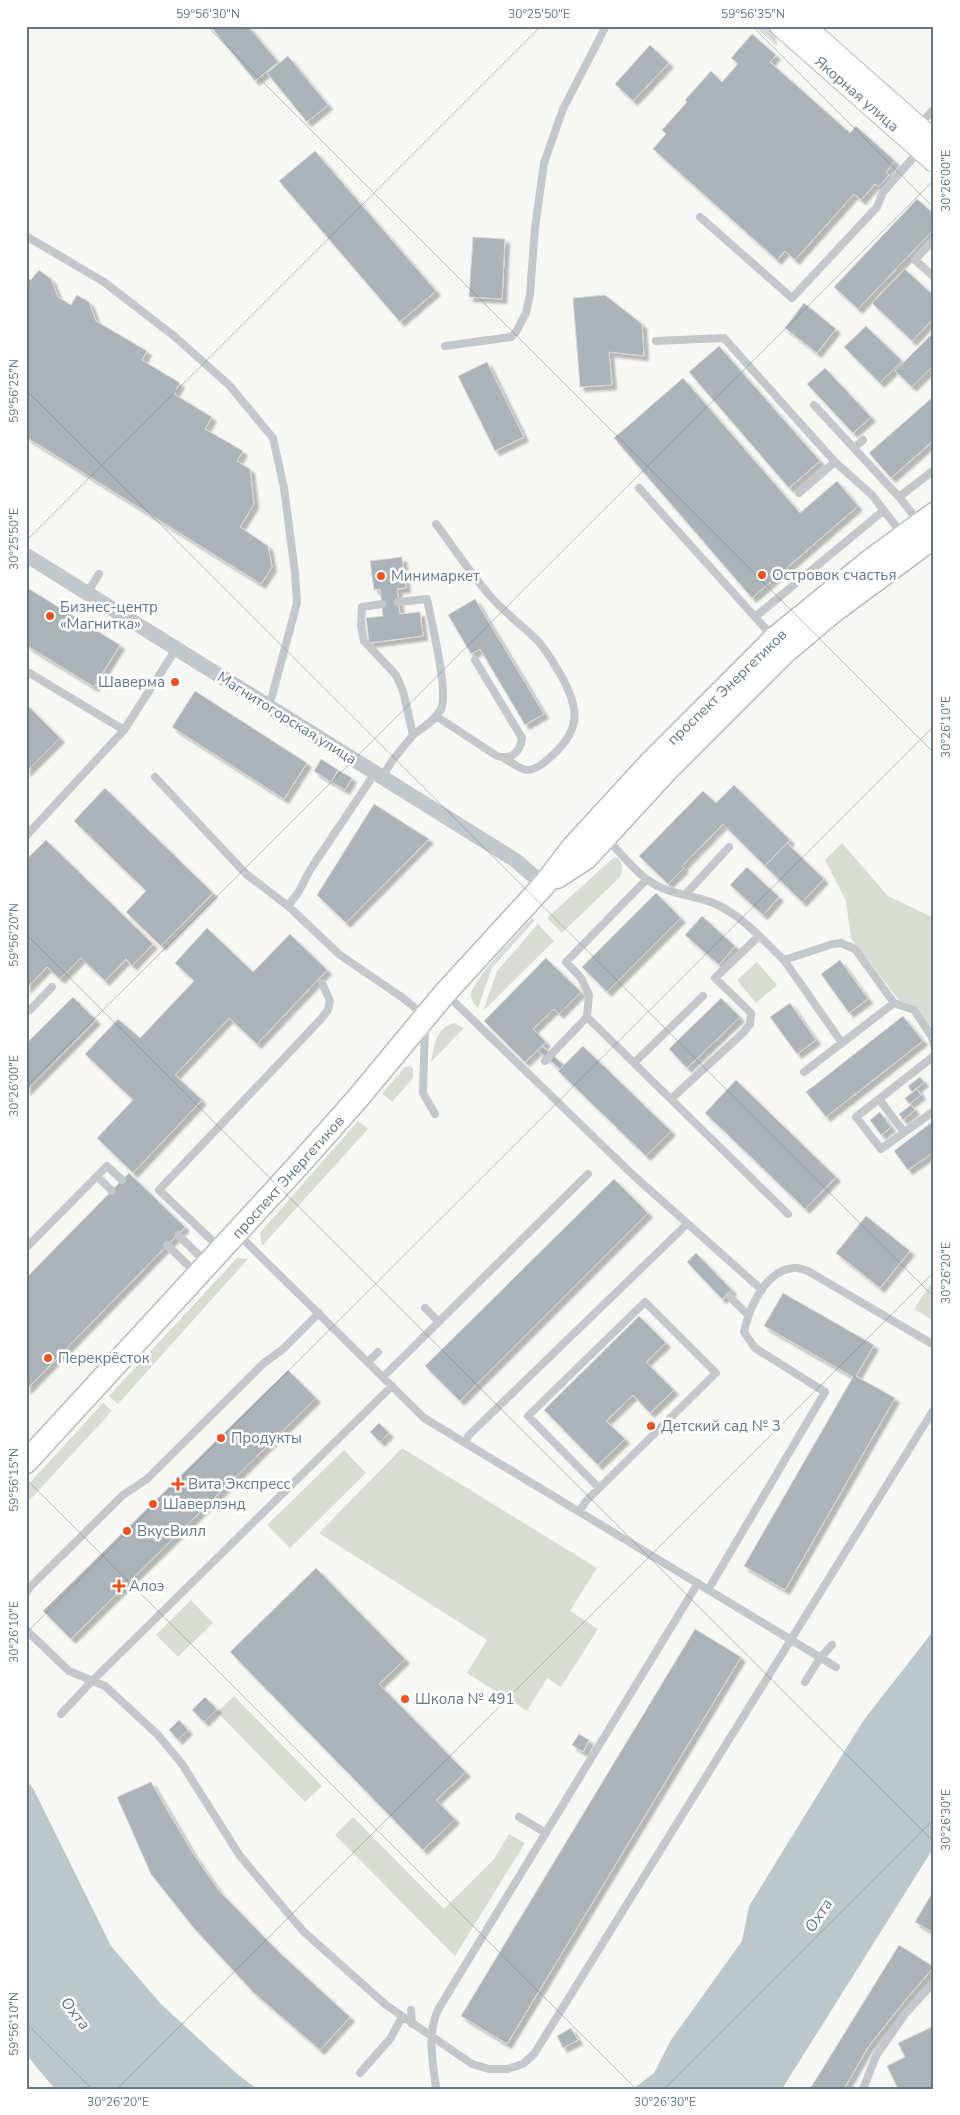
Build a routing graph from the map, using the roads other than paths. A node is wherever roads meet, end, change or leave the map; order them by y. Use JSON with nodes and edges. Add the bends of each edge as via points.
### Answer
{"nodes":[{"id":1,"x":606,"y":26,"type":"edge"},
{"id":2,"x":780,"y":26,"type":"edge"},
{"id":3,"x":805,"y":26,"type":"edge"},
{"id":4,"x":934,"y":109,"type":"edge"},
{"id":5,"x":924,"y":143,"type":"edge"},
{"id":6,"x":700,"y":217,"type":"dead end"},
{"id":7,"x":26,"y":236,"type":"edge"},
{"id":8,"x":934,"y":239,"type":"edge"},
{"id":9,"x":934,"y":277,"type":"edge"},
{"id":10,"x":656,"y":341,"type":"dead end"},
{"id":11,"x":445,"y":346,"type":"dead end"},
{"id":12,"x":814,"y":405,"type":"dead end"},
{"id":13,"x":863,"y":440,"type":"dead end"},
{"id":14,"x":854,"y":448,"type":"junction"},
{"id":15,"x":835,"y":462,"type":"junction"},
{"id":16,"x":934,"y":470,"type":"edge"},
{"id":17,"x":639,"y":488,"type":"dead end"},
{"id":18,"x":799,"y":493,"type":"dead end"},
{"id":19,"x":899,"y":497,"type":"junction"},
{"id":20,"x":883,"y":510,"type":"junction"},
{"id":21,"x":436,"y":524,"type":"dead end"},
{"id":22,"x":923,"y":528,"type":"edge"},
{"id":23,"x":26,"y":555,"type":"edge"},
{"id":24,"x":98,"y":574,"type":"dead end"},
{"id":25,"x":88,"y":593,"type":"junction"},
{"id":26,"x":398,"y":602,"type":"dead end"},
{"id":27,"x":382,"y":604,"type":"dead end"},
{"id":28,"x":755,"y":617,"type":"junction"},
{"id":29,"x":775,"y":638,"type":"junction"},
{"id":30,"x":176,"y":649,"type":"junction"},
{"id":31,"x":475,"y":660,"type":"dead end"},
{"id":32,"x":26,"y":671,"type":"edge"},
{"id":33,"x":267,"y":705,"type":"junction"},
{"id":34,"x":436,"y":716,"type":"junction"},
{"id":35,"x":124,"y":730,"type":"junction"},
{"id":36,"x":413,"y":735,"type":"junction"},
{"id":37,"x":504,"y":758,"type":"junction"},
{"id":38,"x":378,"y":775,"type":"junction"},
{"id":39,"x":155,"y":777,"type":"dead end"},
{"id":40,"x":26,"y":823,"type":"edge"},
{"id":41,"x":32,"y":829,"type":"junction"},
{"id":42,"x":26,"y":836,"type":"edge"},
{"id":43,"x":606,"y":837,"type":"junction"},
{"id":44,"x":729,"y":847,"type":"dead end"},
{"id":45,"x":646,"y":880,"type":"junction"},
{"id":46,"x":544,"y":885,"type":"junction"},
{"id":47,"x":685,"y":895,"type":"junction"},
{"id":48,"x":288,"y":906,"type":"junction"},
{"id":49,"x":759,"y":936,"type":"junction"},
{"id":50,"x":784,"y":960,"type":"junction"},
{"id":51,"x":322,"y":983,"type":"dead end"},
{"id":52,"x":52,"y":987,"type":"dead end"},
{"id":53,"x":445,"y":993,"type":"junction"},
{"id":54,"x":703,"y":996,"type":"dead end"},
{"id":55,"x":894,"y":1003,"type":"junction"},
{"id":56,"x":26,"y":1009,"type":"edge"},
{"id":57,"x":425,"y":1016,"type":"junction"},
{"id":58,"x":587,"y":1017,"type":"junction"},
{"id":59,"x":842,"y":1043,"type":"junction"},
{"id":60,"x":934,"y":1045,"type":"edge"},
{"id":61,"x":934,"y":1056,"type":"edge"},
{"id":62,"x":545,"y":1060,"type":"dead end"},
{"id":63,"x":635,"y":1062,"type":"junction"},
{"id":64,"x":804,"y":1072,"type":"dead end"},
{"id":65,"x":672,"y":1099,"type":"junction"},
{"id":66,"x":879,"y":1099,"type":"junction"},
{"id":67,"x":934,"y":1110,"type":"edge"},
{"id":68,"x":435,"y":1114,"type":"dead end"},
{"id":69,"x":904,"y":1132,"type":"junction"},
{"id":70,"x":588,"y":1174,"type":"dead end"},
{"id":71,"x":97,"y":1176,"type":"junction"},
{"id":72,"x":122,"y":1180,"type":"dead end"},
{"id":73,"x":112,"y":1190,"type":"dead end"},
{"id":74,"x":788,"y":1214,"type":"dead end"},
{"id":75,"x":687,"y":1224,"type":"junction"},
{"id":76,"x":178,"y":1234,"type":"dead end"},
{"id":77,"x":167,"y":1245,"type":"dead end"},
{"id":78,"x":26,"y":1248,"type":"edge"},
{"id":79,"x":217,"y":1256,"type":"junction"},
{"id":80,"x":762,"y":1290,"type":"junction"},
{"id":81,"x":729,"y":1296,"type":"dead end"},
{"id":82,"x":425,"y":1308,"type":"dead end"},
{"id":83,"x":319,"y":1313,"type":"junction"},
{"id":84,"x":747,"y":1314,"type":"junction"},
{"id":85,"x":439,"y":1322,"type":"junction"},
{"id":86,"x":934,"y":1345,"type":"edge"},
{"id":87,"x":378,"y":1352,"type":"dead end"},
{"id":88,"x":368,"y":1362,"type":"junction"},
{"id":89,"x":383,"y":1377,"type":"junction"},
{"id":90,"x":392,"y":1386,"type":"junction"},
{"id":91,"x":934,"y":1409,"type":"edge"},
{"id":92,"x":464,"y":1442,"type":"junction"},
{"id":93,"x":26,"y":1462,"type":"edge"},
{"id":94,"x":598,"y":1488,"type":"junction"},
{"id":95,"x":579,"y":1512,"type":"junction"},
{"id":96,"x":698,"y":1583,"type":"junction"},
{"id":97,"x":708,"y":1590,"type":"junction"},
{"id":98,"x":26,"y":1592,"type":"edge"},
{"id":99,"x":26,"y":1630,"type":"edge"},
{"id":100,"x":790,"y":1640,"type":"junction"},
{"id":101,"x":832,"y":1645,"type":"dead end"},
{"id":102,"x":820,"y":1658,"type":"junction"},
{"id":103,"x":836,"y":1667,"type":"dead end"},
{"id":104,"x":92,"y":1681,"type":"junction"},
{"id":105,"x":805,"y":1682,"type":"dead end"},
{"id":106,"x":125,"y":1689,"type":"dead end"},
{"id":107,"x":117,"y":1696,"type":"junction"},
{"id":108,"x":61,"y":1714,"type":"dead end"},
{"id":109,"x":519,"y":1817,"type":"dead end"},
{"id":110,"x":546,"y":1832,"type":"junction"},
{"id":111,"x":934,"y":1982,"type":"edge"},
{"id":112,"x":411,"y":2010,"type":"dead end"},
{"id":113,"x":402,"y":2017,"type":"junction"},
{"id":114,"x":412,"y":2024,"type":"junction"},
{"id":115,"x":430,"y":2035,"type":"junction"},
{"id":116,"x":360,"y":2073,"type":"dead end"},
{"id":117,"x":436,"y":2088,"type":"edge"},
{"id":118,"x":864,"y":2089,"type":"edge"}],
"edges":[{"from":1,"to":11,"type":"lane","via":[[563,109],[544,163],[526,313],[511,337]]},
{"from":2,"to":5,"type":"street","name":"Якорная улица"},
{"from":3,"to":5,"type":"street","name":"Якорная улица"},
{"from":4,"to":5,"type":"lane"},
{"from":5,"to":6,"type":"lane","via":[[883,192],[876,207],[792,298]]},
{"from":7,"to":33,"type":"lane","via":[[104,282],[174,336],[229,385],[273,438],[284,488],[297,603]]},
{"from":8,"to":9,"type":"lane","via":[[915,260]]},
{"from":10,"to":15,"type":"lane","via":[[724,338]]},
{"from":12,"to":14,"type":"lane"},
{"from":13,"to":14,"type":"lane"},
{"from":14,"to":19,"type":"lane"},
{"from":15,"to":18,"type":"lane"},
{"from":15,"to":20,"type":"lane","via":[[872,495]]},
{"from":16,"to":19,"type":"lane"},
{"from":17,"to":28,"type":"lane"},
{"from":19,"to":22,"type":"lane"},
{"from":20,"to":22,"type":"lane"},
{"from":20,"to":28,"type":"lane"},
{"from":21,"to":37,"type":"lane","via":[[490,596],[542,647],[575,704],[571,735],[544,764],[534,771],[524,771]]},
{"from":22,"to":29,"type":"main road","name":"проспект Энергетиков","via":[[826,595]]},
{"from":22,"to":43,"type":"main road","name":"проспект Энергетиков","via":[[784,654],[666,771]]},
{"from":23,"to":25,"type":"street","name":"Магнитогорская улица"},
{"from":24,"to":25,"type":"lane"},
{"from":25,"to":30,"type":"street","name":"Магнитогорская улица"},
{"from":26,"to":34,"type":"lane","via":[[427,599],[444,691]]},
{"from":27,"to":36,"type":"lane","via":[[362,607],[364,641],[396,675]]},
{"from":28,"to":29,"type":"lane"},
{"from":29,"to":46,"type":"main road","name":"проспект Энергетиков","via":[[653,760],[573,847]]},
{"from":30,"to":33,"type":"street","name":"Магнитогорская улица"},
{"from":30,"to":35,"type":"lane"},
{"from":31,"to":37,"type":"lane","via":[[522,738],[516,753]]},
{"from":32,"to":35,"type":"lane"},
{"from":33,"to":38,"type":"street","name":"Магнитогорская улица"},
{"from":34,"to":36,"type":"lane"},
{"from":34,"to":37,"type":"lane"},
{"from":35,"to":41,"type":"lane"},
{"from":36,"to":38,"type":"lane"},
{"from":38,"to":46,"type":"street","name":"Магнитогорская улица","via":[[515,860]]},
{"from":38,"to":48,"type":"lane"},
{"from":39,"to":48,"type":"lane","via":[[246,874]]},
{"from":40,"to":41,"type":"lane"},
{"from":41,"to":42,"type":"lane"},
{"from":43,"to":45,"type":"lane"},
{"from":43,"to":46,"type":"main road","name":"проспект Энергетиков","via":[[586,858]]},
{"from":44,"to":47,"type":"lane"},
{"from":45,"to":47,"type":"lane","via":[[666,891]]},
{"from":45,"to":58,"type":"lane","via":[[566,962],[581,978],[589,995]]},
{"from":46,"to":53,"type":"main road","name":"проспект Энергетиков"},
{"from":47,"to":49,"type":"lane","via":[[718,905]]},
{"from":48,"to":57,"type":"lane","via":[[340,955]]},
{"from":49,"to":50,"type":"lane"},
{"from":49,"to":65,"type":"lane","via":[[715,978],[750,1013],[750,1024]]},
{"from":50,"to":55,"type":"lane","via":[[833,944],[848,946],[855,949]]},
{"from":50,"to":59,"type":"lane"},
{"from":51,"to":79,"type":"lane","via":[[330,1001],[321,1019],[159,1190]]},
{"from":52,"to":56,"type":"lane","via":[[30,1010]]},
{"from":53,"to":57,"type":"main road","name":"проспект Энергетиков"},
{"from":53,"to":75,"type":"lane"},
{"from":54,"to":63,"type":"lane"},
{"from":55,"to":59,"type":"lane"},
{"from":55,"to":60,"type":"lane","via":[[914,1010]]},
{"from":57,"to":68,"type":"lane","via":[[423,1092]]},
{"from":57,"to":79,"type":"main road","name":"проспект Энергетиков","via":[[358,1098]]},
{"from":58,"to":62,"type":"lane"},
{"from":58,"to":63,"type":"lane"},
{"from":59,"to":64,"type":"lane"},
{"from":61,"to":66,"type":"lane"},
{"from":63,"to":65,"type":"lane"},
{"from":65,"to":74,"type":"lane"},
{"from":66,"to":69,"type":"lane"},
{"from":66,"to":69,"type":"lane","via":[[856,1117],[881,1149]]},
{"from":67,"to":69,"type":"lane"},
{"from":70,"to":85,"type":"lane"},
{"from":71,"to":72,"type":"lane","via":[[107,1166]]},
{"from":71,"to":73,"type":"lane"},
{"from":71,"to":78,"type":"lane"},
{"from":75,"to":80,"type":"lane"},
{"from":75,"to":92,"type":"lane"},
{"from":76,"to":79,"type":"lane"},
{"from":77,"to":79,"type":"lane"},
{"from":79,"to":83,"type":"lane"},
{"from":79,"to":93,"type":"main road","name":"проспект Энергетиков"},
{"from":80,"to":84,"type":"lane"},
{"from":80,"to":86,"type":"lane","via":[[782,1270],[795,1267],[808,1271]]},
{"from":81,"to":84,"type":"lane"},
{"from":82,"to":85,"type":"lane"},
{"from":83,"to":88,"type":"lane"},
{"from":83,"to":98,"type":"lane","via":[[147,1479],[123,1495]]},
{"from":84,"to":97,"type":"lane","via":[[744,1332],[755,1348],[824,1392]]},
{"from":85,"to":89,"type":"lane"},
{"from":87,"to":88,"type":"lane"},
{"from":88,"to":89,"type":"lane"},
{"from":89,"to":90,"type":"lane"},
{"from":90,"to":92,"type":"lane","via":[[424,1418]]},
{"from":90,"to":104,"type":"lane"},
{"from":91,"to":100,"type":"lane"},
{"from":92,"to":95,"type":"lane"},
{"from":94,"to":94,"type":"lane","via":[[528,1416],[645,1302],[716,1373]]},
{"from":94,"to":95,"type":"lane"},
{"from":95,"to":96,"type":"lane"},
{"from":96,"to":97,"type":"lane"},
{"from":96,"to":110,"type":"lane"},
{"from":97,"to":100,"type":"lane"},
{"from":99,"to":104,"type":"lane","via":[[59,1664]]},
{"from":100,"to":102,"type":"lane"},
{"from":100,"to":115,"type":"lane","via":[[534,2054],[519,2066],[488,2069],[472,2064]]},
{"from":101,"to":102,"type":"lane"},
{"from":102,"to":103,"type":"lane"},
{"from":102,"to":105,"type":"lane"},
{"from":104,"to":107,"type":"lane"},
{"from":104,"to":108,"type":"lane"},
{"from":106,"to":107,"type":"lane"},
{"from":107,"to":113,"type":"lane","via":[[158,1735],[182,1764],[240,1856],[303,1931]]},
{"from":109,"to":110,"type":"lane"},
{"from":110,"to":115,"type":"lane","via":[[438,2008]]},
{"from":111,"to":118,"type":"lane","via":[[905,2014],[876,2056]]},
{"from":112,"to":114,"type":"lane"},
{"from":113,"to":114,"type":"lane"},
{"from":113,"to":116,"type":"lane","via":[[390,2039]]},
{"from":114,"to":115,"type":"lane"},
{"from":115,"to":117,"type":"lane"}]}
